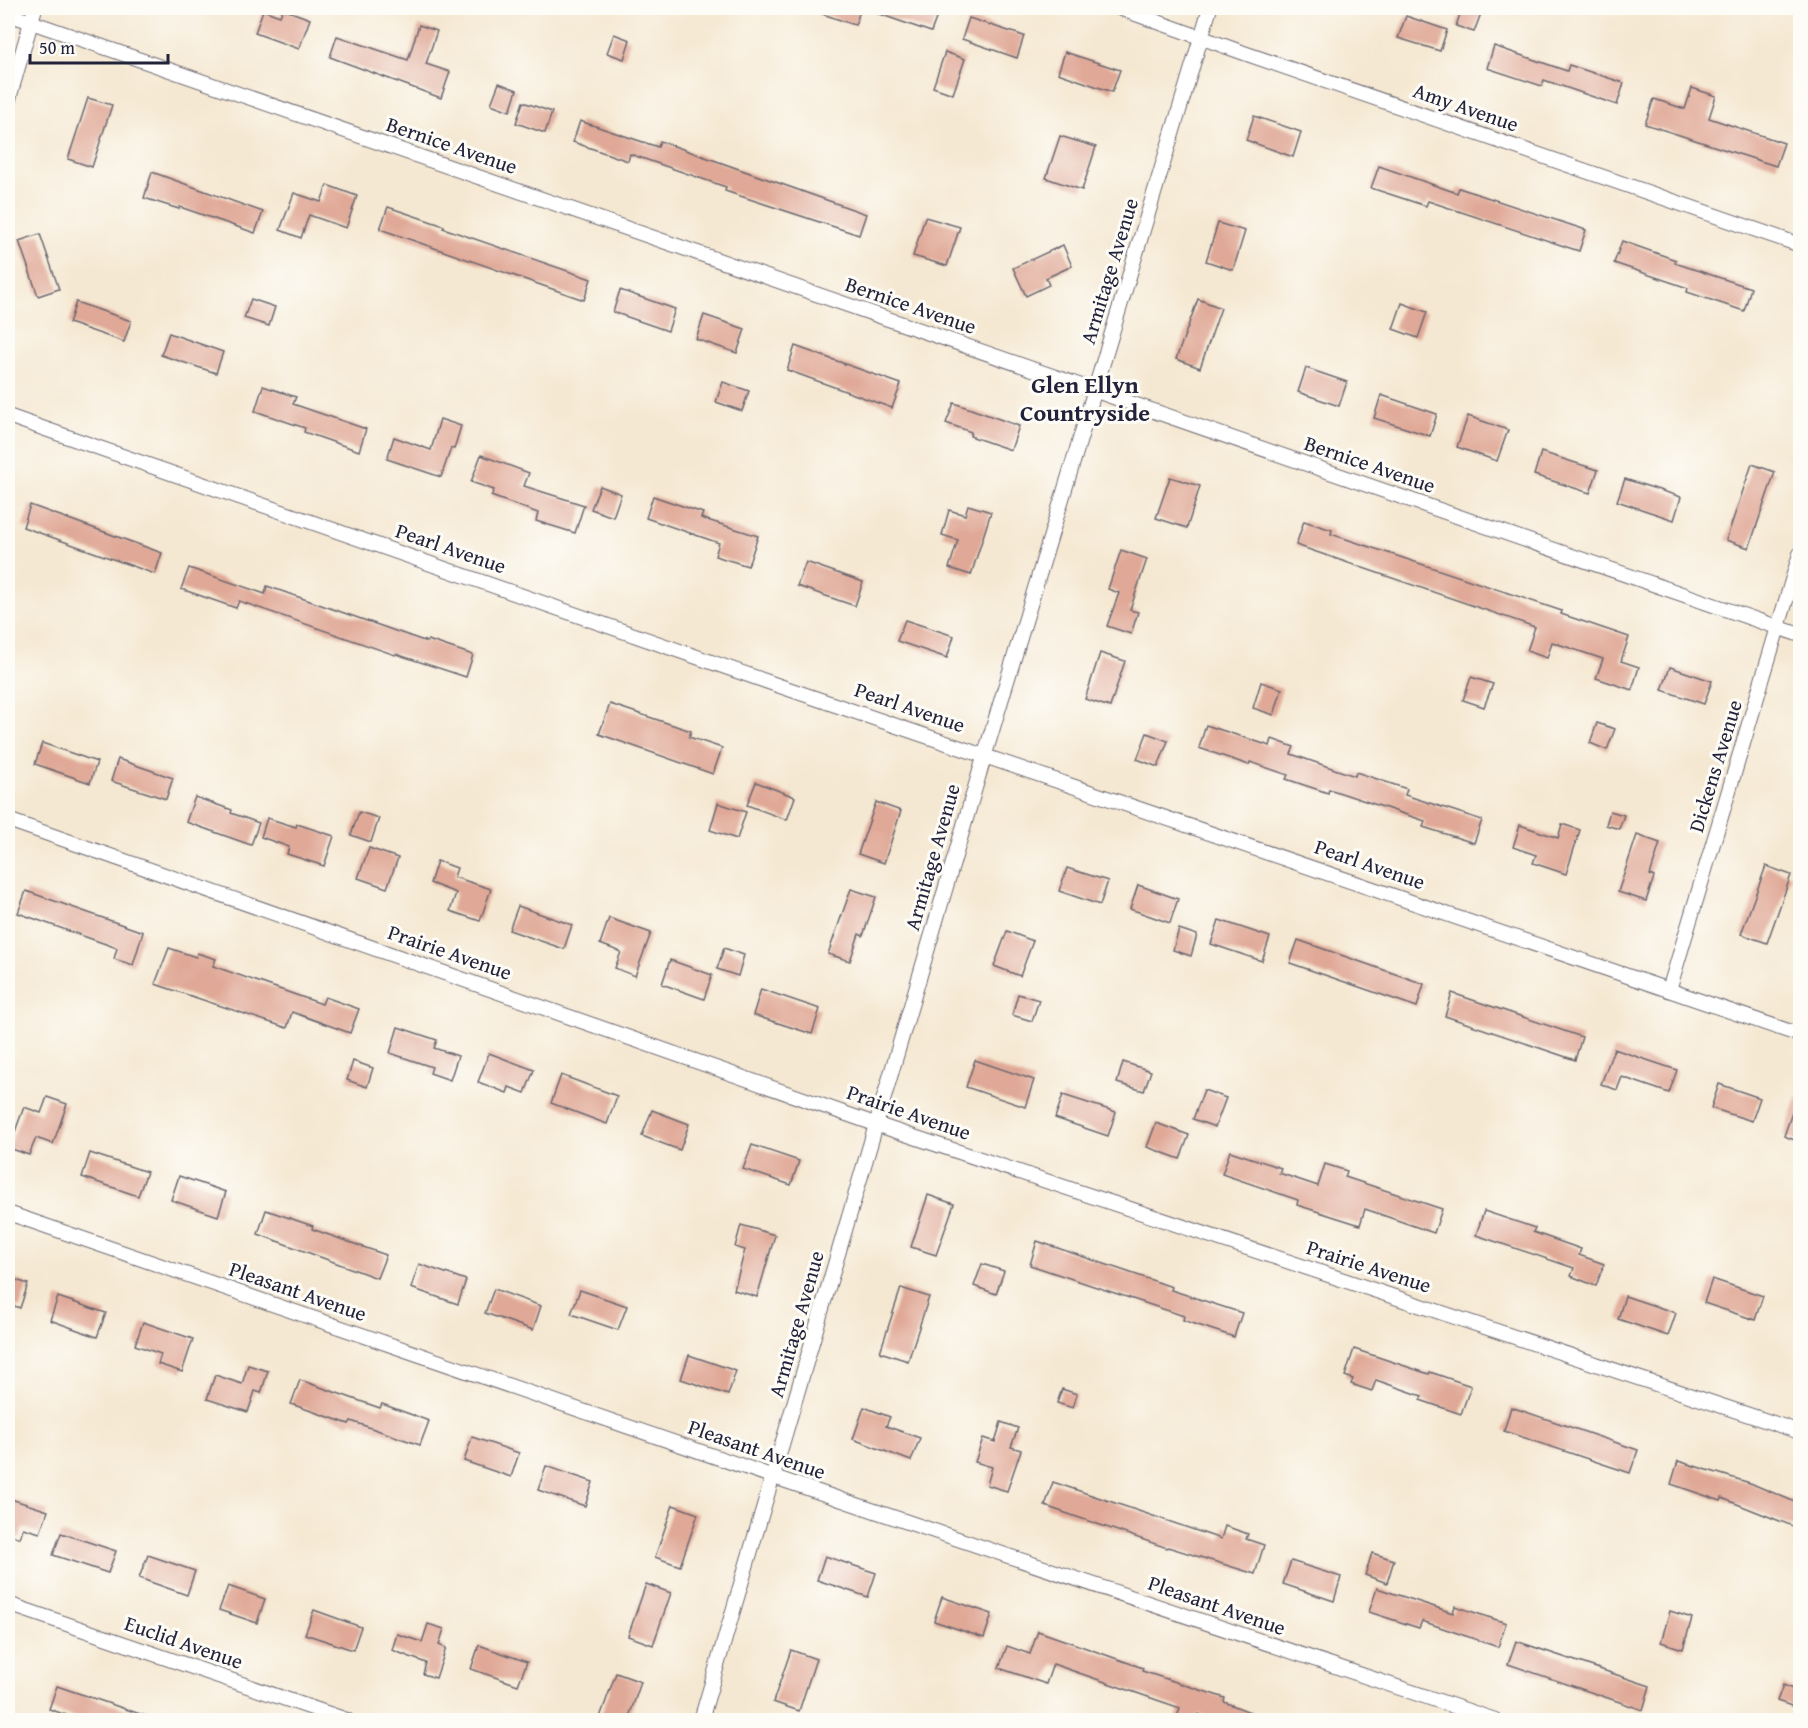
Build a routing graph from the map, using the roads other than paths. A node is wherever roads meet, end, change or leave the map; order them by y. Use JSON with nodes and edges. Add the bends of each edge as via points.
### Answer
{"nodes":[{"id":1,"x":35,"y":8,"type":"edge"},
{"id":2,"x":1119,"y":8,"type":"edge"},
{"id":3,"x":1210,"y":8,"type":"edge"},
{"id":4,"x":8,"y":14,"type":"edge"},
{"id":5,"x":31,"y":22,"type":"junction"},
{"id":6,"x":1202,"y":37,"type":"junction"},
{"id":7,"x":8,"y":102,"type":"edge"},
{"id":8,"x":1800,"y":245,"type":"edge"},
{"id":9,"x":1094,"y":391,"type":"junction"},
{"id":10,"x":8,"y":416,"type":"edge"},
{"id":11,"x":1800,"y":554,"type":"edge"},
{"id":12,"x":1779,"y":627,"type":"junction"},
{"id":13,"x":1800,"y":635,"type":"edge"},
{"id":14,"x":985,"y":754,"type":"junction"},
{"id":15,"x":8,"y":820,"type":"edge"},
{"id":16,"x":1669,"y":990,"type":"junction"},
{"id":17,"x":1800,"y":1035,"type":"edge"},
{"id":18,"x":875,"y":1124,"type":"junction"},
{"id":19,"x":8,"y":1213,"type":"edge"},
{"id":20,"x":1800,"y":1432,"type":"edge"},
{"id":21,"x":774,"y":1477,"type":"junction"},
{"id":22,"x":8,"y":1604,"type":"edge"},
{"id":23,"x":347,"y":1720,"type":"edge"},
{"id":24,"x":701,"y":1720,"type":"edge"},
{"id":25,"x":1495,"y":1720,"type":"edge"}],
"edges":[{"from":1,"to":5,"type":"street"},
{"from":2,"to":6,"type":"street","name":"Amy Avenue"},
{"from":3,"to":6,"type":"street","name":"Armitage Avenue"},
{"from":4,"to":5,"type":"street","name":"Bernice Avenue"},
{"from":5,"to":7,"type":"street"},
{"from":5,"to":9,"type":"street","name":"Bernice Avenue"},
{"from":6,"to":8,"type":"street","name":"Amy Avenue"},
{"from":6,"to":9,"type":"street","name":"Armitage Avenue"},
{"from":9,"to":12,"type":"street","name":"Bernice Avenue"},
{"from":9,"to":14,"type":"street","name":"Armitage Avenue"},
{"from":10,"to":14,"type":"street","name":"Pearl Avenue"},
{"from":11,"to":12,"type":"street","name":"Dickens Avenue"},
{"from":12,"to":13,"type":"street","name":"Bernice Avenue"},
{"from":12,"to":16,"type":"street","name":"Dickens Avenue"},
{"from":14,"to":16,"type":"street","name":"Pearl Avenue"},
{"from":14,"to":18,"type":"street","name":"Armitage Avenue"},
{"from":15,"to":18,"type":"street","name":"Prairie Avenue"},
{"from":16,"to":17,"type":"street","name":"Pearl Avenue"},
{"from":18,"to":20,"type":"street","name":"Prairie Avenue"},
{"from":18,"to":21,"type":"street","name":"Armitage Avenue"},
{"from":19,"to":21,"type":"street","name":"Pleasant Avenue"},
{"from":21,"to":24,"type":"street","name":"Armitage Avenue"},
{"from":21,"to":25,"type":"street","name":"Pleasant Avenue"},
{"from":22,"to":23,"type":"street","name":"Euclid Avenue"}]}
